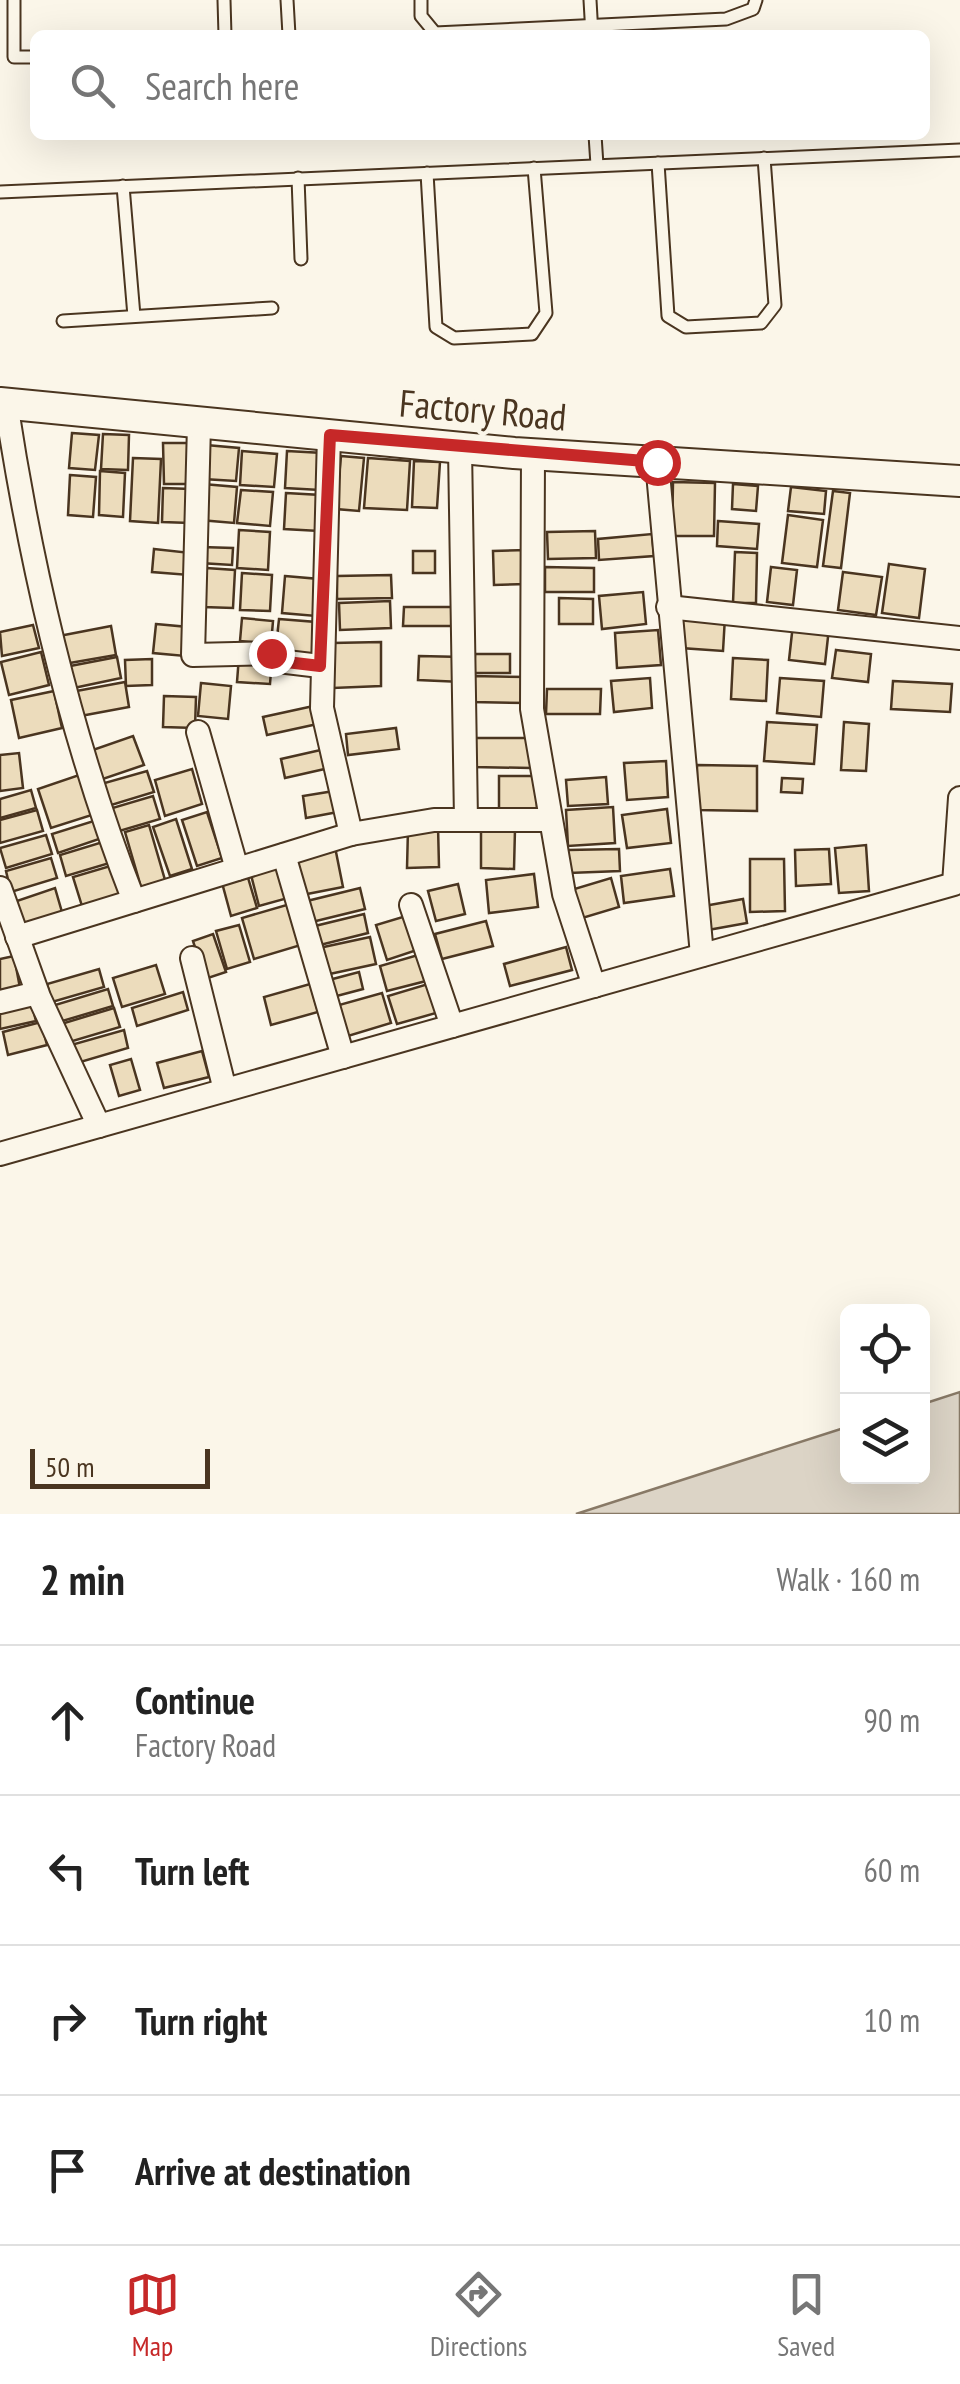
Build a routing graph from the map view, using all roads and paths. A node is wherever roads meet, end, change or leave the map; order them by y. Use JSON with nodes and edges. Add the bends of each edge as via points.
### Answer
{"nodes":[{"id":1,"x":14,"y":0,"type":"edge"},
{"id":2,"x":224,"y":0,"type":"edge"},
{"id":3,"x":287,"y":0,"type":"edge"},
{"id":4,"x":421,"y":0,"type":"edge"},
{"id":5,"x":590,"y":0,"type":"edge"},
{"id":6,"x":756,"y":0,"type":"edge"},
{"id":7,"x":224,"y":30,"type":"edge"},
{"id":8,"x":289,"y":30,"type":"edge"},
{"id":9,"x":433,"y":30,"type":"edge"},
{"id":10,"x":591,"y":30,"type":"edge"},
{"id":11,"x":30,"y":56,"type":"edge"},
{"id":12,"x":596,"y":140,"type":"edge"},
{"id":13,"x":960,"y":152,"type":"edge"},
{"id":14,"x":764,"y":158,"type":"junction"},
{"id":15,"x":658,"y":163,"type":"junction"},
{"id":16,"x":597,"y":165,"type":"junction"},
{"id":17,"x":534,"y":168,"type":"junction"},
{"id":18,"x":427,"y":173,"type":"junction"},
{"id":19,"x":298,"y":178,"type":"junction"},
{"id":20,"x":123,"y":186,"type":"junction"},
{"id":21,"x":0,"y":192,"type":"edge"},
{"id":22,"x":301,"y":259,"type":"dead end"},
{"id":23,"x":272,"y":308,"type":"dead end"},
{"id":24,"x":134,"y":316,"type":"junction"},
{"id":25,"x":63,"y":321,"type":"dead end"},
{"id":26,"x":3,"y":403,"type":"edge"},
{"id":27,"x":198,"y":425,"type":"junction"},
{"id":28,"x":330,"y":435,"type":"junction"},
{"id":29,"x":460,"y":448,"type":"junction"},
{"id":30,"x":533,"y":454,"type":"junction"},
{"id":31,"x":657,"y":462,"type":"junction"},
{"id":32,"x":960,"y":481,"type":"edge"},
{"id":33,"x":668,"y":607,"type":"junction"},
{"id":34,"x":960,"y":638,"type":"edge"},
{"id":35,"x":320,"y":666,"type":"junction"},
{"id":36,"x":198,"y":732,"type":"dead end"},
{"id":37,"x":960,"y":798,"type":"edge"},
{"id":38,"x":466,"y":820,"type":"junction"},
{"id":39,"x":550,"y":820,"type":"junction"},
{"id":40,"x":351,"y":834,"type":"junction"},
{"id":41,"x":284,"y":855,"type":"junction"},
{"id":42,"x":237,"y":869,"type":"junction"},
{"id":43,"x":957,"y":886,"type":"edge"},
{"id":44,"x":0,"y":888,"type":"edge"},
{"id":45,"x":134,"y":901,"type":"junction"},
{"id":46,"x":411,"y":905,"type":"dead end"},
{"id":47,"x":17,"y":937,"type":"junction"},
{"id":48,"x":702,"y":955,"type":"junction"},
{"id":49,"x":192,"y":958,"type":"dead end"},
{"id":50,"x":594,"y":986,"type":"junction"},
{"id":51,"x":37,"y":993,"type":"junction"},
{"id":52,"x":0,"y":1002,"type":"edge"},
{"id":53,"x":452,"y":1026,"type":"junction"},
{"id":54,"x":343,"y":1057,"type":"junction"},
{"id":55,"x":226,"y":1090,"type":"junction"},
{"id":56,"x":99,"y":1126,"type":"junction"},
{"id":57,"x":0,"y":1154,"type":"edge"}],
"edges":[{"from":1,"to":11,"type":"lane","via":[[14,57]]},
{"from":2,"to":7,"type":"lane"},
{"from":3,"to":8,"type":"lane"},
{"from":4,"to":9,"type":"lane","via":[[421,16]]},
{"from":5,"to":10,"type":"lane"},
{"from":6,"to":10,"type":"lane","via":[[753,10],[726,19]]},
{"from":12,"to":16,"type":"lane"},
{"from":13,"to":14,"type":"lane"},
{"from":14,"to":15,"type":"lane"},
{"from":14,"to":15,"type":"lane","via":[[775,306],[761,322],[686,327],[668,316]]},
{"from":15,"to":16,"type":"lane"},
{"from":16,"to":17,"type":"lane"},
{"from":17,"to":18,"type":"lane"},
{"from":17,"to":18,"type":"lane","via":[[546,313],[532,334],[454,338],[436,327]]},
{"from":18,"to":19,"type":"lane"},
{"from":19,"to":20,"type":"lane"},
{"from":19,"to":22,"type":"lane"},
{"from":20,"to":21,"type":"lane"},
{"from":20,"to":24,"type":"lane"},
{"from":23,"to":24,"type":"lane"},
{"from":24,"to":25,"type":"lane"},
{"from":26,"to":27,"type":"street","name":"Factory Road"},
{"from":26,"to":45,"type":"street","via":[[73,728]]},
{"from":27,"to":28,"type":"street","name":"Factory Road"},
{"from":27,"to":35,"type":"street","via":[[193,655],[271,653],[278,661]]},
{"from":28,"to":29,"type":"street","name":"Factory Road"},
{"from":28,"to":35,"type":"street"},
{"from":29,"to":30,"type":"street","name":"Factory Road"},
{"from":29,"to":38,"type":"street"},
{"from":30,"to":31,"type":"street","name":"Factory Road"},
{"from":30,"to":39,"type":"street","via":[[532,708]]},
{"from":31,"to":32,"type":"street","name":"Factory Road"},
{"from":31,"to":33,"type":"street"},
{"from":33,"to":34,"type":"street"},
{"from":33,"to":48,"type":"street"},
{"from":35,"to":40,"type":"street","via":[[322,708]]},
{"from":36,"to":42,"type":"street"},
{"from":37,"to":43,"type":"street"},
{"from":38,"to":39,"type":"street"},
{"from":38,"to":40,"type":"street"},
{"from":39,"to":50,"type":"street","via":[[564,894]]},
{"from":40,"to":41,"type":"street"},
{"from":41,"to":42,"type":"street"},
{"from":41,"to":54,"type":"street"},
{"from":42,"to":45,"type":"street"},
{"from":43,"to":48,"type":"street"},
{"from":44,"to":47,"type":"street"},
{"from":45,"to":47,"type":"street"},
{"from":46,"to":53,"type":"street"},
{"from":47,"to":51,"type":"street"},
{"from":48,"to":50,"type":"street"},
{"from":49,"to":55,"type":"street"},
{"from":50,"to":53,"type":"street"},
{"from":51,"to":52,"type":"street"},
{"from":51,"to":56,"type":"street"},
{"from":53,"to":54,"type":"street"},
{"from":54,"to":55,"type":"street"},
{"from":55,"to":56,"type":"street"},
{"from":56,"to":57,"type":"street"}]}
